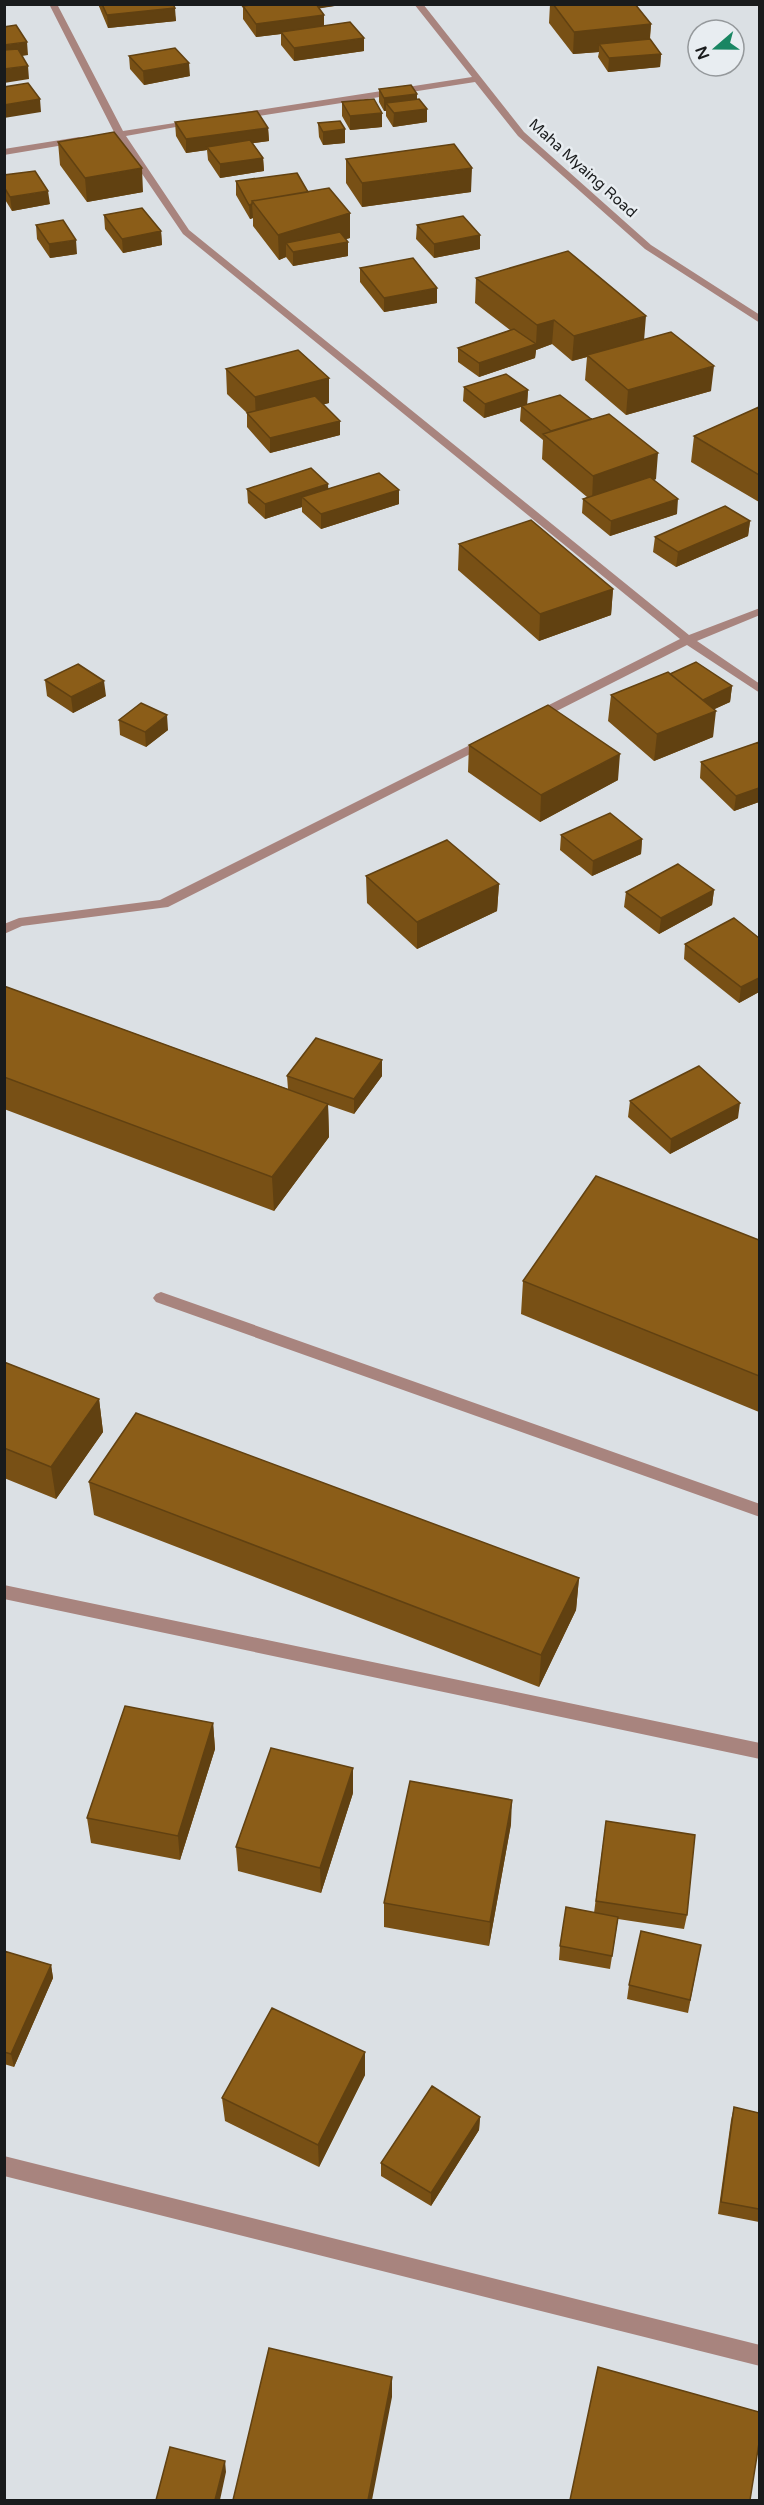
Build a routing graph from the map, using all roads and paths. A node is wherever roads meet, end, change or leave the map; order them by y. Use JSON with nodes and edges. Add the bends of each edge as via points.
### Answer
{"nodes":[{"id":1,"x":53,"y":4,"type":"edge"},
{"id":2,"x":418,"y":4,"type":"edge"},
{"id":3,"x":477,"y":79,"type":"junction"},
{"id":4,"x":224,"y":118,"type":"edge"},
{"id":5,"x":201,"y":122,"type":"edge"},
{"id":6,"x":120,"y":134,"type":"junction"},
{"id":7,"x":97,"y":138,"type":"edge"},
{"id":8,"x":85,"y":139,"type":"edge"},
{"id":9,"x":4,"y":152,"type":"edge"},
{"id":10,"x":759,"y":320,"type":"edge"},
{"id":11,"x":759,"y":610,"type":"edge"},
{"id":12,"x":688,"y":640,"type":"junction"},
{"id":13,"x":759,"y":690,"type":"edge"},
{"id":14,"x":520,"y":724,"type":"edge"},
{"id":15,"x":499,"y":735,"type":"edge"},
{"id":16,"x":4,"y":930,"type":"edge"},
{"id":17,"x":161,"y":1298,"type":"dead end"},
{"id":18,"x":759,"y":1511,"type":"edge"},
{"id":19,"x":4,"y":1592,"type":"edge"},
{"id":20,"x":759,"y":1751,"type":"edge"},
{"id":21,"x":4,"y":2166,"type":"edge"},
{"id":22,"x":759,"y":2356,"type":"edge"}],
"edges":[{"from":1,"to":6,"type":"street"},
{"from":2,"to":3,"type":"street","name":"Maha Myaing Road"},
{"from":3,"to":4,"type":"street"},
{"from":3,"to":10,"type":"street","name":"Maha Myaing Road","via":[[521,134],[648,247]]},
{"from":5,"to":6,"type":"street"},
{"from":6,"to":7,"type":"street"},
{"from":6,"to":12,"type":"street","via":[[186,232]]},
{"from":8,"to":9,"type":"street"},
{"from":11,"to":12,"type":"street"},
{"from":12,"to":13,"type":"street"},
{"from":12,"to":14,"type":"street"},
{"from":15,"to":16,"type":"street","via":[[163,904],[19,922]]},
{"from":17,"to":18,"type":"street"},
{"from":19,"to":20,"type":"street"},
{"from":21,"to":22,"type":"street"}]}
